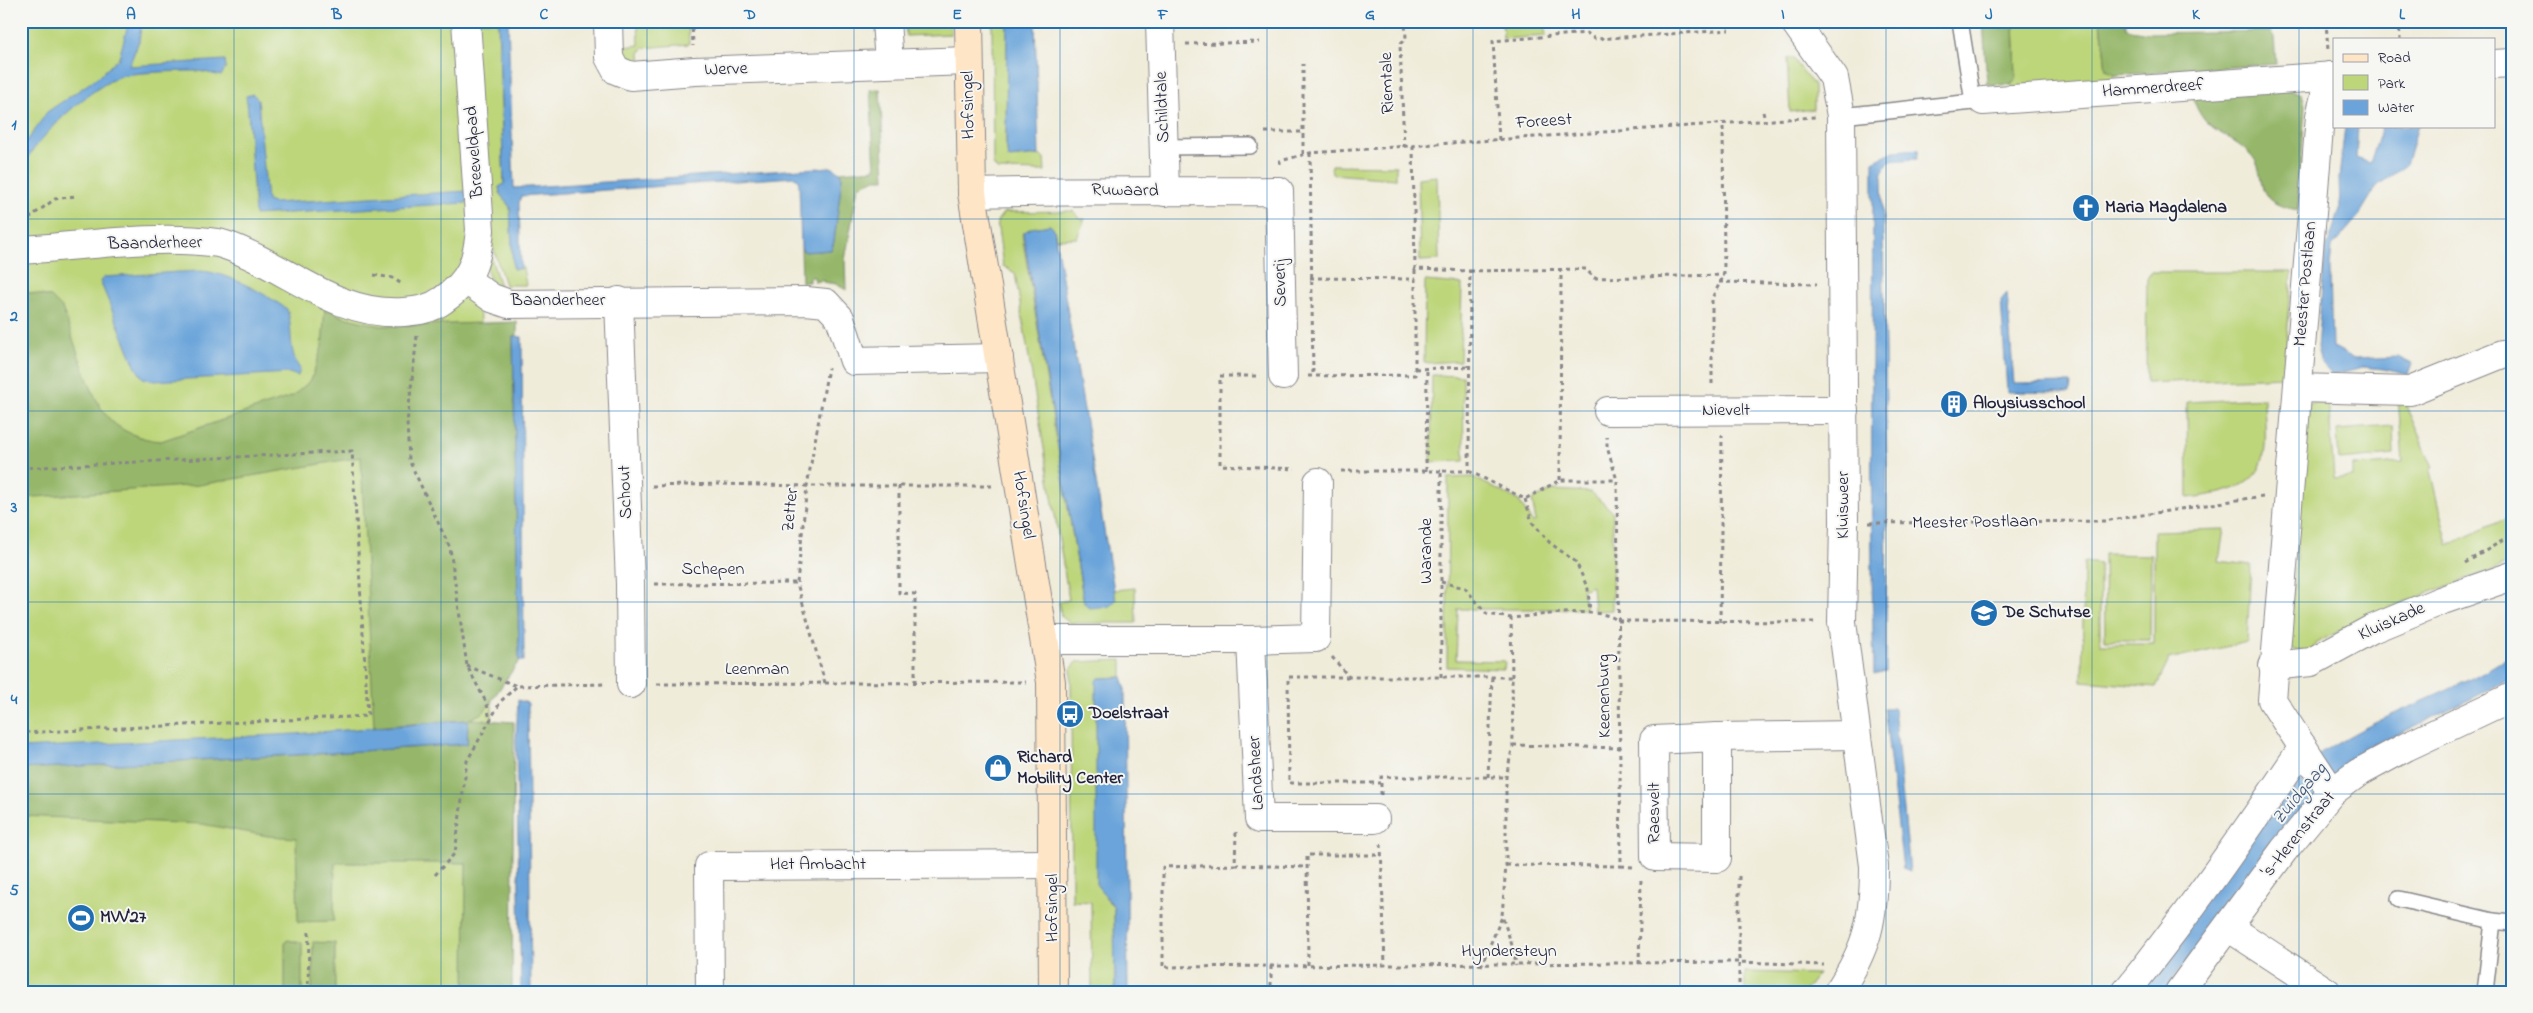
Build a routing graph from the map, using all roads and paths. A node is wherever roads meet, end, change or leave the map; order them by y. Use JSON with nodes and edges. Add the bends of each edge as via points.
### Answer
{"nodes":[{"id":1,"x":466,"y":21,"type":"edge"},
{"id":2,"x":608,"y":21,"type":"edge"},
{"id":3,"x":886,"y":21,"type":"edge"},
{"id":4,"x":969,"y":21,"type":"edge"},
{"id":5,"x":1405,"y":21,"type":"edge"},
{"id":6,"x":1794,"y":21,"type":"edge"},
{"id":7,"x":1960,"y":21,"type":"edge"},
{"id":8,"x":2399,"y":21,"type":"edge"},
{"id":9,"x":1728,"y":30,"type":"dead end"},
{"id":10,"x":1160,"y":33,"type":"edge"},
{"id":11,"x":2400,"y":38,"type":"edge"},
{"id":12,"x":1260,"y":42,"type":"dead end"},
{"id":13,"x":968,"y":62,"type":"junction"},
{"id":14,"x":889,"y":63,"type":"junction"},
{"id":15,"x":2512,"y":63,"type":"edge"},
{"id":16,"x":1303,"y":64,"type":"dead end"},
{"id":17,"x":2496,"y":64,"type":"edge"},
{"id":18,"x":2332,"y":76,"type":"edge"},
{"id":19,"x":1978,"y":102,"type":"junction"},
{"id":20,"x":1763,"y":112,"type":"dead end"},
{"id":21,"x":1841,"y":116,"type":"junction"},
{"id":22,"x":1765,"y":120,"type":"junction"},
{"id":23,"x":1723,"y":122,"type":"junction"},
{"id":24,"x":1302,"y":132,"type":"junction"},
{"id":25,"x":1500,"y":140,"type":"junction"},
{"id":26,"x":1250,"y":146,"type":"joint"},
{"id":27,"x":1413,"y":146,"type":"junction"},
{"id":28,"x":1164,"y":147,"type":"junction"},
{"id":29,"x":1404,"y":147,"type":"junction"},
{"id":30,"x":1310,"y":152,"type":"junction"},
{"id":31,"x":1303,"y":154,"type":"junction"},
{"id":32,"x":1279,"y":191,"type":"junction"},
{"id":33,"x":1165,"y":192,"type":"junction"},
{"id":34,"x":972,"y":193,"type":"junction"},
{"id":35,"x":75,"y":196,"type":"dead end"},
{"id":36,"x":21,"y":224,"type":"edge"},
{"id":37,"x":21,"y":250,"type":"edge"},
{"id":38,"x":1415,"y":269,"type":"junction"},
{"id":39,"x":1470,"y":270,"type":"junction"},
{"id":40,"x":1561,"y":270,"type":"junction"},
{"id":41,"x":1724,"y":275,"type":"junction"},
{"id":42,"x":1281,"y":278,"type":"junction"},
{"id":43,"x":1312,"y":278,"type":"junction"},
{"id":44,"x":1415,"y":279,"type":"junction"},
{"id":45,"x":466,"y":280,"type":"junction"},
{"id":46,"x":1719,"y":282,"type":"junction"},
{"id":47,"x":1843,"y":284,"type":"junction"},
{"id":48,"x":619,"y":301,"type":"junction"},
{"id":49,"x":419,"y":311,"type":"junction"},
{"id":50,"x":2507,"y":354,"type":"edge"},
{"id":51,"x":999,"y":358,"type":"junction"},
{"id":52,"x":854,"y":361,"type":"junction"},
{"id":53,"x":1470,"y":367,"type":"junction"},
{"id":54,"x":1415,"y":369,"type":"junction"},
{"id":55,"x":1427,"y":369,"type":"junction"},
{"id":56,"x":1283,"y":376,"type":"junction"},
{"id":57,"x":1313,"y":376,"type":"junction"},
{"id":58,"x":2298,"y":388,"type":"junction"},
{"id":59,"x":1844,"y":410,"type":"junction"},
{"id":60,"x":1608,"y":411,"type":"joint"},
{"id":61,"x":1717,"y":411,"type":"junction"},
{"id":62,"x":21,"y":468,"type":"edge"},
{"id":63,"x":1426,"y":471,"type":"junction"},
{"id":64,"x":1440,"y":471,"type":"junction"},
{"id":65,"x":1469,"y":471,"type":"junction"},
{"id":66,"x":1318,"y":477,"type":"junction"},
{"id":67,"x":1560,"y":480,"type":"junction"},
{"id":68,"x":1617,"y":480,"type":"junction"},
{"id":69,"x":807,"y":486,"type":"junction"},
{"id":70,"x":899,"y":486,"type":"junction"},
{"id":71,"x":1020,"y":486,"type":"junction"},
{"id":72,"x":626,"y":487,"type":"junction"},
{"id":73,"x":2291,"y":492,"type":"junction"},
{"id":74,"x":1526,"y":499,"type":"junction"},
{"id":75,"x":1897,"y":524,"type":"dead end"},
{"id":76,"x":2512,"y":535,"type":"edge"},
{"id":77,"x":2456,"y":568,"type":"dead end"},
{"id":78,"x":2512,"y":576,"type":"edge"},
{"id":79,"x":1441,"y":582,"type":"junction"},
{"id":80,"x":797,"y":583,"type":"junction"},
{"id":81,"x":630,"y":584,"type":"junction"},
{"id":82,"x":1590,"y":613,"type":"junction"},
{"id":83,"x":1511,"y":618,"type":"junction"},
{"id":84,"x":1618,"y":621,"type":"junction"},
{"id":85,"x":1720,"y":622,"type":"junction"},
{"id":86,"x":1842,"y":622,"type":"junction"},
{"id":87,"x":1316,"y":638,"type":"junction"},
{"id":88,"x":1045,"y":640,"type":"junction"},
{"id":89,"x":1251,"y":640,"type":"junction"},
{"id":90,"x":467,"y":666,"type":"junction"},
{"id":91,"x":2273,"y":666,"type":"junction"},
{"id":92,"x":1349,"y":677,"type":"junction"},
{"id":93,"x":1441,"y":677,"type":"junction"},
{"id":94,"x":1492,"y":677,"type":"junction"},
{"id":95,"x":1512,"y":677,"type":"junction"},
{"id":96,"x":1051,"y":682,"type":"junction"},
{"id":97,"x":916,"y":683,"type":"junction"},
{"id":98,"x":631,"y":684,"type":"junction"},
{"id":99,"x":826,"y":684,"type":"junction"},
{"id":100,"x":517,"y":686,"type":"junction"},
{"id":101,"x":2512,"y":697,"type":"edge"},
{"id":102,"x":490,"y":721,"type":"junction"},
{"id":103,"x":21,"y":733,"type":"edge"},
{"id":104,"x":1856,"y":735,"type":"junction"},
{"id":105,"x":1717,"y":737,"type":"junction"},
{"id":106,"x":1514,"y":745,"type":"junction"},
{"id":107,"x":1620,"y":748,"type":"junction"},
{"id":108,"x":2305,"y":752,"type":"junction"},
{"id":109,"x":1488,"y":777,"type":"junction"},
{"id":110,"x":1506,"y":777,"type":"junction"},
{"id":111,"x":1381,"y":783,"type":"junction"},
{"id":112,"x":2329,"y":788,"type":"junction"},
{"id":113,"x":1379,"y":818,"type":"junction"},
{"id":114,"x":1260,"y":819,"type":"junction"},
{"id":115,"x":1382,"y":855,"type":"junction"},
{"id":116,"x":1717,"y":858,"type":"junction"},
{"id":117,"x":1052,"y":864,"type":"junction"},
{"id":118,"x":1236,"y":865,"type":"junction"},
{"id":119,"x":1506,"y":865,"type":"junction"},
{"id":120,"x":1307,"y":867,"type":"junction"},
{"id":121,"x":435,"y":875,"type":"dead end"},
{"id":122,"x":1642,"y":876,"type":"dead end"},
{"id":123,"x":2399,"y":899,"type":"dead end"},
{"id":124,"x":1502,"y":916,"type":"junction"},
{"id":125,"x":2493,"y":922,"type":"junction"},
{"id":126,"x":2512,"y":923,"type":"edge"},
{"id":127,"x":2228,"y":927,"type":"junction"},
{"id":128,"x":309,"y":932,"type":"dead end"},
{"id":129,"x":1738,"y":962,"type":"junction"},
{"id":130,"x":1639,"y":964,"type":"junction"},
{"id":131,"x":1308,"y":965,"type":"junction"},
{"id":132,"x":1271,"y":966,"type":"junction"},
{"id":133,"x":1384,"y":966,"type":"junction"},
{"id":134,"x":1481,"y":966,"type":"junction"},
{"id":135,"x":1516,"y":966,"type":"junction"},
{"id":136,"x":1855,"y":966,"type":"junction"},
{"id":137,"x":308,"y":992,"type":"edge"},
{"id":138,"x":710,"y":992,"type":"edge"},
{"id":139,"x":1053,"y":992,"type":"edge"},
{"id":140,"x":1271,"y":992,"type":"edge"},
{"id":141,"x":1739,"y":992,"type":"edge"},
{"id":142,"x":1838,"y":992,"type":"edge"},
{"id":143,"x":2126,"y":992,"type":"edge"},
{"id":144,"x":2179,"y":992,"type":"edge"},
{"id":145,"x":2327,"y":992,"type":"edge"},
{"id":146,"x":2485,"y":992,"type":"edge"}],
"edges":[{"from":1,"to":45,"type":"street","name":"Breeveldpad","via":[[480,230],[477,257]]},
{"from":2,"to":14,"type":"street","name":"Werve","via":[[608,57],[616,70],[631,76]]},
{"from":3,"to":14,"type":"street"},
{"from":4,"to":13,"type":"street","name":"Hofsingel"},
{"from":5,"to":29,"type":"path","name":"Riemtale","via":[[1406,38],[1400,44]]},
{"from":6,"to":21,"type":"street","name":"Kluisweer","via":[[1834,78]]},
{"from":7,"to":19,"type":"lane"},
{"from":8,"to":11,"type":"path"},
{"from":9,"to":25,"type":"path","via":[[1595,39],[1587,33],[1492,40]]},
{"from":10,"to":12,"type":"path"},
{"from":10,"to":28,"type":"street","name":"Schildtale"},
{"from":13,"to":14,"type":"street","name":"Werve"},
{"from":13,"to":34,"type":"street","name":"Hofsingel"},
{"from":15,"to":17,"type":"street"},
{"from":16,"to":24,"type":"path"},
{"from":18,"to":19,"type":"street","name":"Hammerdreef"},
{"from":18,"to":58,"type":"street","name":"Meester Postlaan","via":[[2320,116]]},
{"from":19,"to":21,"type":"lane","name":"Hammerdreef"},
{"from":20,"to":22,"type":"path"},
{"from":21,"to":22,"type":"path","name":"Foreest"},
{"from":21,"to":47,"type":"street","name":"Kluisweer"},
{"from":22,"to":23,"type":"path","name":"Foreest"},
{"from":23,"to":25,"type":"path","name":"Foreest"},
{"from":23,"to":41,"type":"path"},
{"from":24,"to":26,"type":"path","via":[[1258,132]]},
{"from":24,"to":31,"type":"path"},
{"from":25,"to":27,"type":"path","name":"Foreest"},
{"from":26,"to":28,"type":"lane"},
{"from":27,"to":29,"type":"path","name":"Foreest"},
{"from":27,"to":38,"type":"path"},
{"from":28,"to":33,"type":"street","name":"Schildtale"},
{"from":29,"to":30,"type":"path","name":"Foreest"},
{"from":30,"to":31,"type":"path","name":"Foreest"},
{"from":30,"to":43,"type":"path"},
{"from":31,"to":32,"type":"path","name":"Foreest","via":[[1280,161]]},
{"from":32,"to":33,"type":"street","name":"Ruwaard"},
{"from":32,"to":42,"type":"street","name":"Severij"},
{"from":33,"to":34,"type":"street","name":"Ruwaard"},
{"from":34,"to":51,"type":"street","name":"Hofsingel"},
{"from":35,"to":36,"type":"path","via":[[55,199]]},
{"from":37,"to":49,"type":"street","name":"Baanderheer","via":[[161,240],[220,244],[252,256],[346,305],[391,313]]},
{"from":38,"to":39,"type":"path"},
{"from":38,"to":44,"type":"path"},
{"from":39,"to":40,"type":"path"},
{"from":39,"to":53,"type":"path"},
{"from":40,"to":41,"type":"path","via":[[1586,269],[1594,278]]},
{"from":40,"to":67,"type":"path"},
{"from":41,"to":46,"type":"path"},
{"from":42,"to":43,"type":"path"},
{"from":42,"to":56,"type":"street","name":"Severij"},
{"from":43,"to":44,"type":"path"},
{"from":43,"to":57,"type":"path"},
{"from":44,"to":54,"type":"path"},
{"from":45,"to":48,"type":"street","name":"Baanderheer","via":[[492,298],[510,304]]},
{"from":45,"to":49,"type":"street","name":"Baanderheer","via":[[436,305]]},
{"from":46,"to":47,"type":"path"},
{"from":46,"to":61,"type":"path","via":[[1712,298]]},
{"from":47,"to":59,"type":"street","name":"Kluisweer"},
{"from":48,"to":52,"type":"street","name":"Baanderheer","via":[[826,303],[840,318]]},
{"from":48,"to":72,"type":"street","name":"Schout"},
{"from":49,"to":90,"type":"path","via":[[407,423],[409,460],[450,548]]},
{"from":50,"to":58,"type":"street","via":[[2410,391]]},
{"from":51,"to":52,"type":"street"},
{"from":51,"to":71,"type":"street","name":"Hofsingel"},
{"from":52,"to":69,"type":"path","name":"Zetter","via":[[828,363]]},
{"from":53,"to":55,"type":"path"},
{"from":53,"to":65,"type":"path"},
{"from":54,"to":55,"type":"path"},
{"from":54,"to":57,"type":"path","via":[[1415,375]]},
{"from":55,"to":63,"type":"path"},
{"from":56,"to":57,"type":"path"},
{"from":56,"to":66,"type":"path","via":[[1220,376],[1220,465]]},
{"from":58,"to":73,"type":"street","name":"Meester Postlaan"},
{"from":59,"to":61,"type":"street","name":"Nievelt"},
{"from":59,"to":86,"type":"street","name":"Kluisweer"},
{"from":60,"to":61,"type":"street","name":"Nievelt"},
{"from":60,"to":68,"type":"path","name":"Keenenburg","via":[[1607,447]]},
{"from":61,"to":85,"type":"path"},
{"from":62,"to":103,"type":"path","via":[[352,451],[368,716]]},
{"from":63,"to":64,"type":"path"},
{"from":63,"to":66,"type":"path"},
{"from":64,"to":65,"type":"path"},
{"from":64,"to":79,"type":"path","name":"Warande"},
{"from":65,"to":74,"type":"path"},
{"from":66,"to":87,"type":"street"},
{"from":67,"to":68,"type":"path"},
{"from":67,"to":74,"type":"path"},
{"from":68,"to":84,"type":"path","name":"Keenenburg"},
{"from":69,"to":70,"type":"path"},
{"from":69,"to":72,"type":"path"},
{"from":69,"to":80,"type":"path","name":"Zetter"},
{"from":70,"to":71,"type":"path"},
{"from":70,"to":97,"type":"path","via":[[899,593],[915,594]]},
{"from":71,"to":88,"type":"street","name":"Hofsingel"},
{"from":72,"to":81,"type":"street","name":"Schout"},
{"from":73,"to":75,"type":"path","name":"Meester Postlaan","via":[[2104,521]]},
{"from":73,"to":91,"type":"street","name":"Meester Postlaan"},
{"from":74,"to":82,"type":"path","via":[[1532,522],[1550,543],[1576,562],[1588,589]]},
{"from":76,"to":77,"type":"path"},
{"from":78,"to":91,"type":"street","name":"Kluiskade","via":[[2372,629],[2311,662]]},
{"from":79,"to":83,"type":"path","via":[[1465,588],[1487,614]]},
{"from":79,"to":93,"type":"path","name":"Warande"},
{"from":80,"to":81,"type":"path","name":"Schepen"},
{"from":80,"to":99,"type":"path","name":"Zetter"},
{"from":81,"to":98,"type":"street","name":"Schout"},
{"from":82,"to":83,"type":"path"},
{"from":82,"to":84,"type":"path","via":[[1612,615]]},
{"from":83,"to":95,"type":"path"},
{"from":84,"to":85,"type":"path"},
{"from":84,"to":107,"type":"path","name":"Keenenburg"},
{"from":85,"to":86,"type":"path"},
{"from":86,"to":104,"type":"street","name":"Kluisweer"},
{"from":87,"to":89,"type":"street"},
{"from":87,"to":92,"type":"path"},
{"from":88,"to":89,"type":"street"},
{"from":88,"to":96,"type":"street","name":"Hofsingel"},
{"from":89,"to":114,"type":"street","name":"Landsheer"},
{"from":90,"to":100,"type":"path","name":"Leenman"},
{"from":90,"to":102,"type":"path","via":[[487,704]]},
{"from":91,"to":108,"type":"street","name":"Meester Postlaan","via":[[2272,700]]},
{"from":92,"to":93,"type":"path"},
{"from":92,"to":111,"type":"path","via":[[1288,676],[1289,783]]},
{"from":93,"to":94,"type":"path"},
{"from":94,"to":95,"type":"path"},
{"from":94,"to":109,"type":"path"},
{"from":95,"to":106,"type":"path"},
{"from":96,"to":97,"type":"path","name":"Leenman"},
{"from":96,"to":117,"type":"street","name":"Hofsingel"},
{"from":97,"to":99,"type":"path","name":"Leenman"},
{"from":98,"to":99,"type":"path","name":"Leenman"},
{"from":98,"to":100,"type":"path","name":"Leenman"},
{"from":100,"to":102,"type":"path","via":[[501,700]]},
{"from":101,"to":112,"type":"street","name":"'s-Herenstraat"},
{"from":102,"to":121,"type":"path","via":[[467,761],[455,853]]},
{"from":104,"to":105,"type":"street","name":"Raesvelt"},
{"from":104,"to":136,"type":"street","name":"Kluisweer","via":[[1871,830],[1874,907]]},
{"from":105,"to":116,"type":"street"},
{"from":105,"to":116,"type":"street","name":"Raesvelt","via":[[1654,740],[1655,857]]},
{"from":106,"to":107,"type":"path"},
{"from":106,"to":110,"type":"path"},
{"from":107,"to":119,"type":"path","name":"Keenenburg","via":[[1621,866]]},
{"from":108,"to":112,"type":"street","name":"Meester Postlaan"},
{"from":108,"to":143,"type":"street"},
{"from":109,"to":110,"type":"path"},
{"from":109,"to":111,"type":"path","via":[[1381,777]]},
{"from":110,"to":119,"type":"path"},
{"from":111,"to":113,"type":"path"},
{"from":112,"to":127,"type":"street","name":"'s-Herenstraat"},
{"from":113,"to":114,"type":"street","name":"Landsheer"},
{"from":113,"to":115,"type":"path"},
{"from":114,"to":118,"type":"path","via":[[1236,824]]},
{"from":115,"to":120,"type":"path","via":[[1307,856]]},
{"from":115,"to":133,"type":"path"},
{"from":116,"to":129,"type":"path","via":[[1739,869]]},
{"from":117,"to":138,"type":"street","name":"Het Ambacht","via":[[710,866]]},
{"from":117,"to":139,"type":"street","name":"Hofsingel"},
{"from":118,"to":120,"type":"path"},
{"from":118,"to":132,"type":"path","name":"Hyndersteyn","via":[[1163,867],[1163,966]]},
{"from":119,"to":124,"type":"path"},
{"from":120,"to":131,"type":"path"},
{"from":122,"to":130,"type":"path"},
{"from":123,"to":125,"type":"lane"},
{"from":124,"to":134,"type":"path"},
{"from":124,"to":135,"type":"path"},
{"from":125,"to":126,"type":"lane"},
{"from":125,"to":146,"type":"lane"},
{"from":127,"to":144,"type":"street","name":"'s-Herenstraat"},
{"from":127,"to":145,"type":"street"},
{"from":128,"to":137,"type":"path"},
{"from":129,"to":130,"type":"path","name":"Hyndersteyn"},
{"from":129,"to":136,"type":"path","name":"Hyndersteyn"},
{"from":129,"to":141,"type":"path"},
{"from":130,"to":135,"type":"path","name":"Hyndersteyn"},
{"from":131,"to":132,"type":"path","name":"Hyndersteyn"},
{"from":131,"to":133,"type":"path","name":"Hyndersteyn"},
{"from":132,"to":140,"type":"path"},
{"from":133,"to":134,"type":"path","name":"Hyndersteyn"},
{"from":134,"to":135,"type":"path","name":"Hyndersteyn"},
{"from":136,"to":142,"type":"street","name":"Kluisweer"}]}
